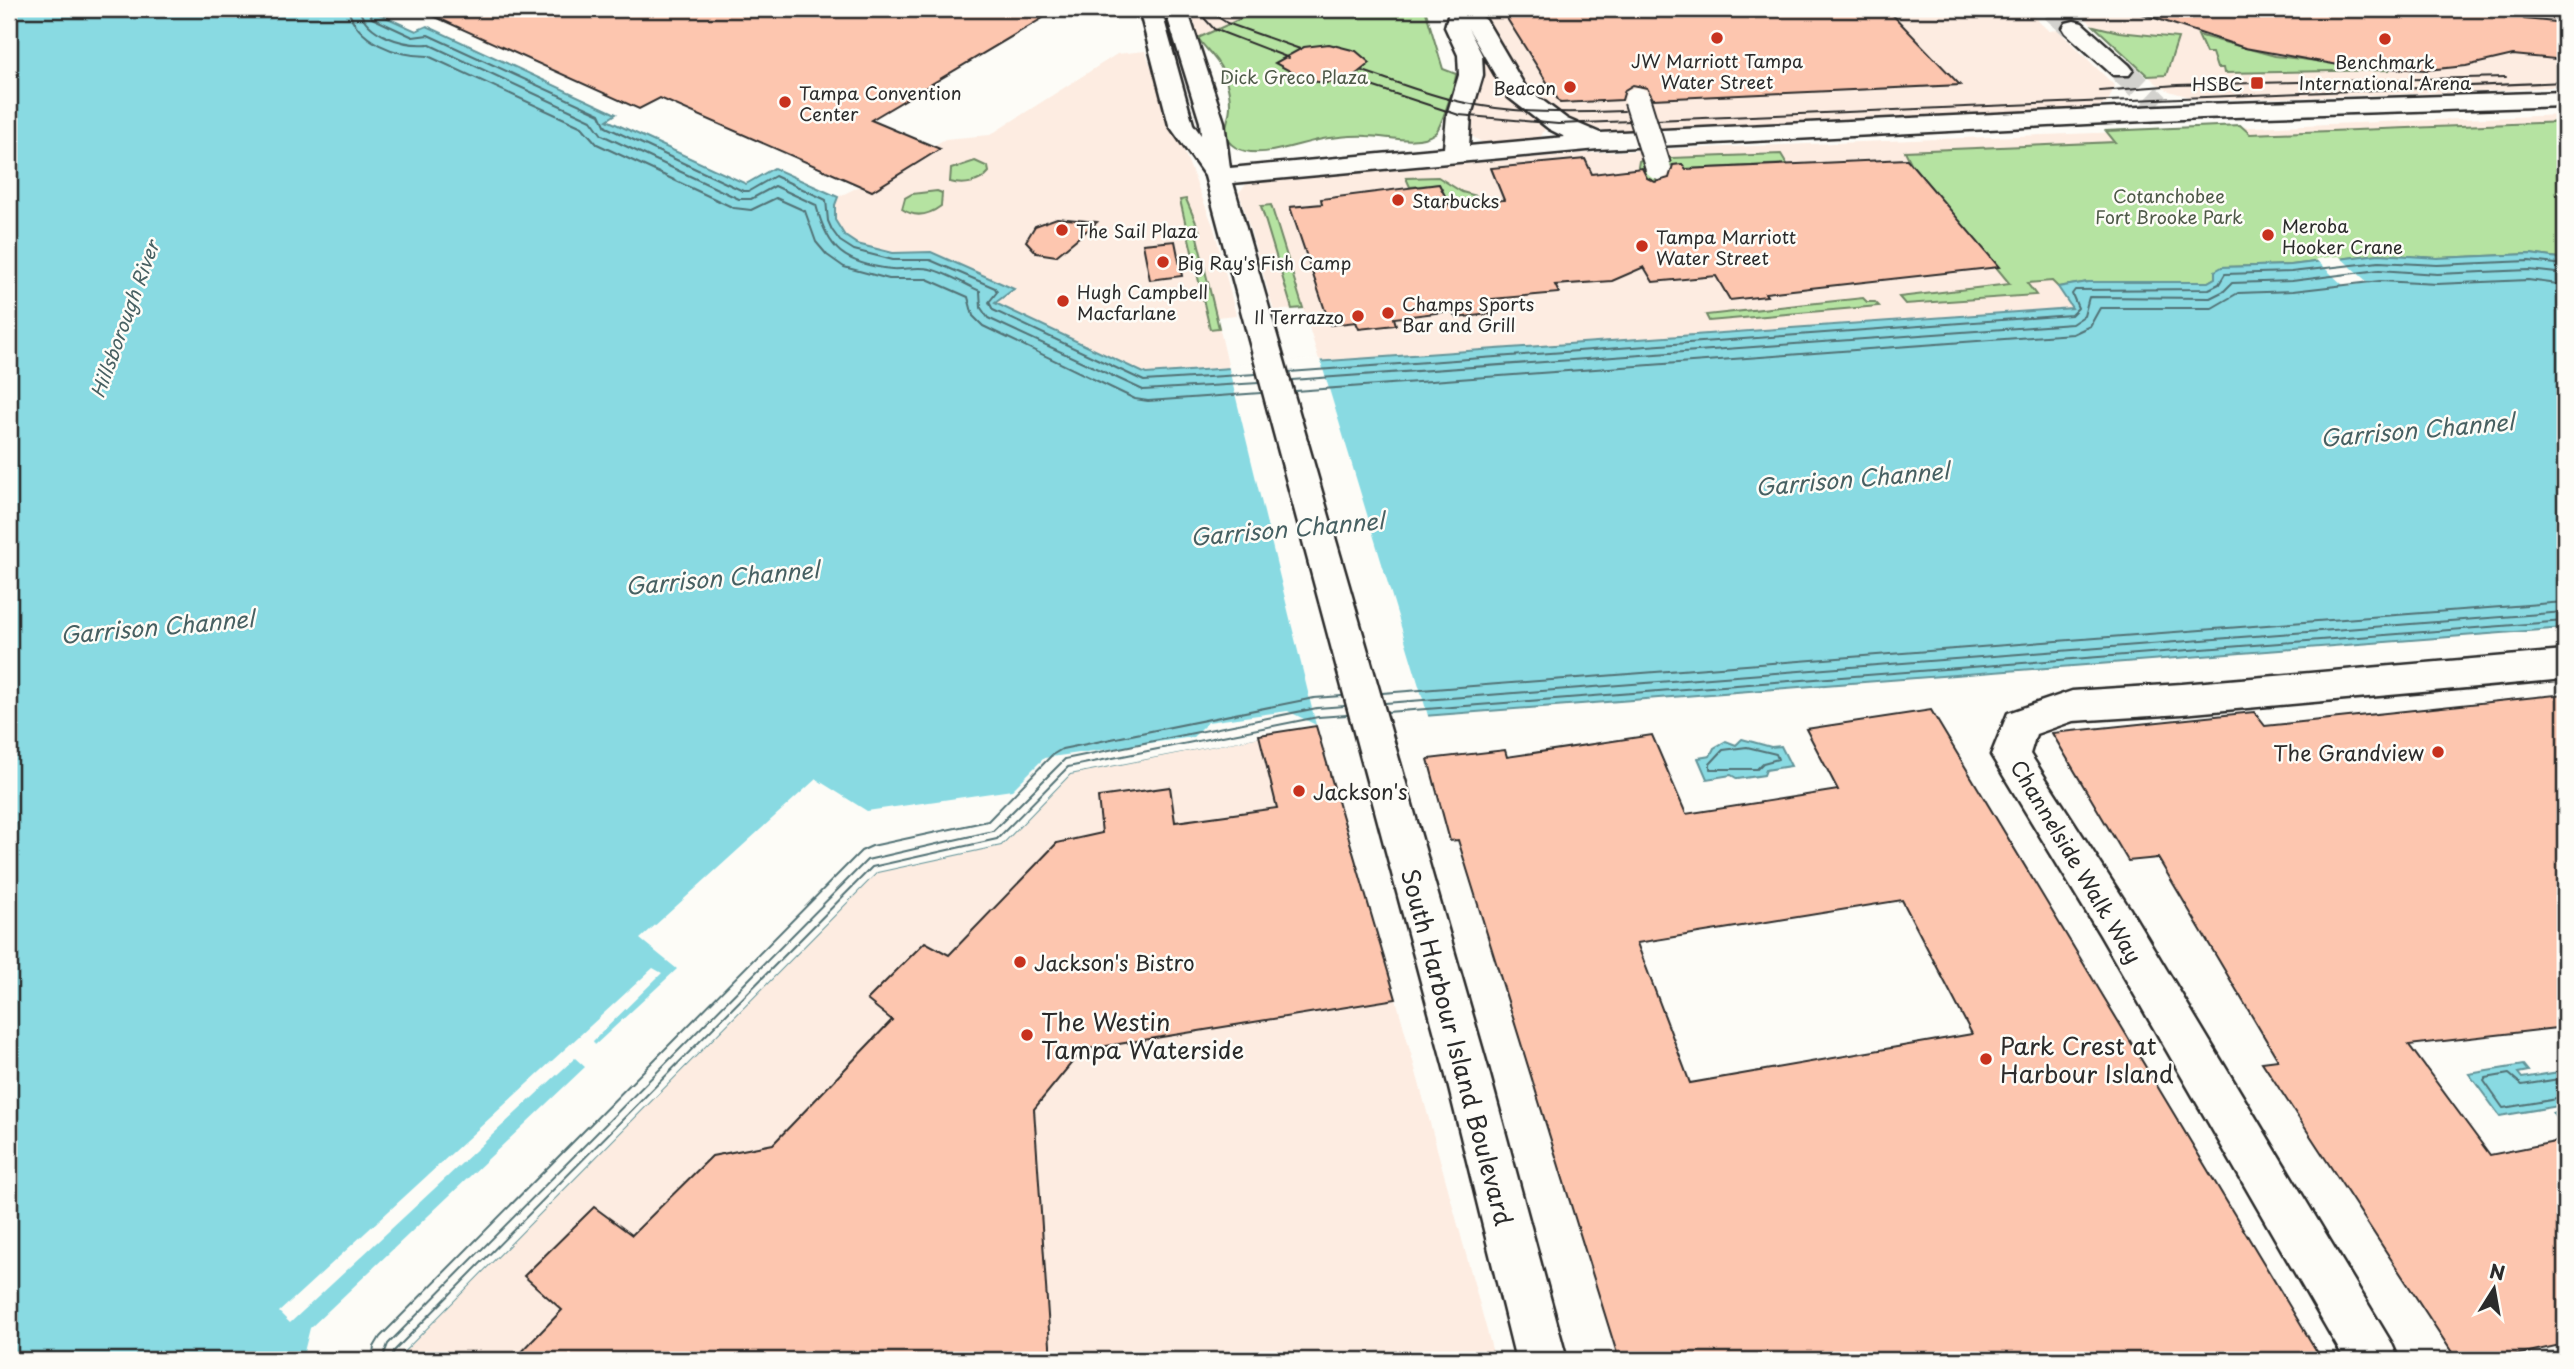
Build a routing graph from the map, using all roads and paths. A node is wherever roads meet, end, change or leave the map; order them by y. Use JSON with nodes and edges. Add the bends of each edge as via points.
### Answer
{"nodes":[{"id":1,"x":1150,"y":9,"type":"edge"},
{"id":2,"x":1177,"y":9,"type":"edge"},
{"id":3,"x":1458,"y":10,"type":"edge"},
{"id":4,"x":2074,"y":28,"type":"tunnel mouth"},
{"id":5,"x":1194,"y":67,"type":"junction"},
{"id":6,"x":1165,"y":69,"type":"junction"},
{"id":7,"x":2121,"y":71,"type":"tunnel mouth"},
{"id":8,"x":2565,"y":99,"type":"edge"},
{"id":9,"x":1637,"y":100,"type":"dead end"},
{"id":10,"x":1598,"y":141,"type":"junction"},
{"id":11,"x":1456,"y":153,"type":"junction"},
{"id":12,"x":1658,"y":167,"type":"dead end"},
{"id":13,"x":1218,"y":177,"type":"junction"},
{"id":14,"x":2565,"y":666,"type":"edge"},
{"id":15,"x":1541,"y":1360,"type":"edge"},
{"id":16,"x":2372,"y":1360,"type":"edge"}],
"edges":[{"from":1,"to":6,"type":"street"},
{"from":2,"to":5,"type":"street"},
{"from":3,"to":10,"type":"street","via":[[1478,25],[1517,92],[1558,124]]},
{"from":3,"to":11,"type":"street","via":[[1456,27],[1470,55],[1471,75],[1459,115]]},
{"from":4,"to":7,"type":"street"},
{"from":5,"to":6,"type":"street"},
{"from":5,"to":13,"type":"street","via":[[1212,122]]},
{"from":6,"to":13,"type":"street","via":[[1181,125]]},
{"from":8,"to":10,"type":"street","via":[[2162,109]]},
{"from":9,"to":12,"type":"street","bridge":true},
{"from":10,"to":11,"type":"street"},
{"from":11,"to":13,"type":"street"},
{"from":13,"to":15,"type":"street","name":"South Harbour Island Boulevard","via":[[1466,1068]]},
{"from":14,"to":16,"type":"street","name":"Channelside Walk Way","via":[[2072,706],[2021,724],[2010,755],[2115,922]]}]}
